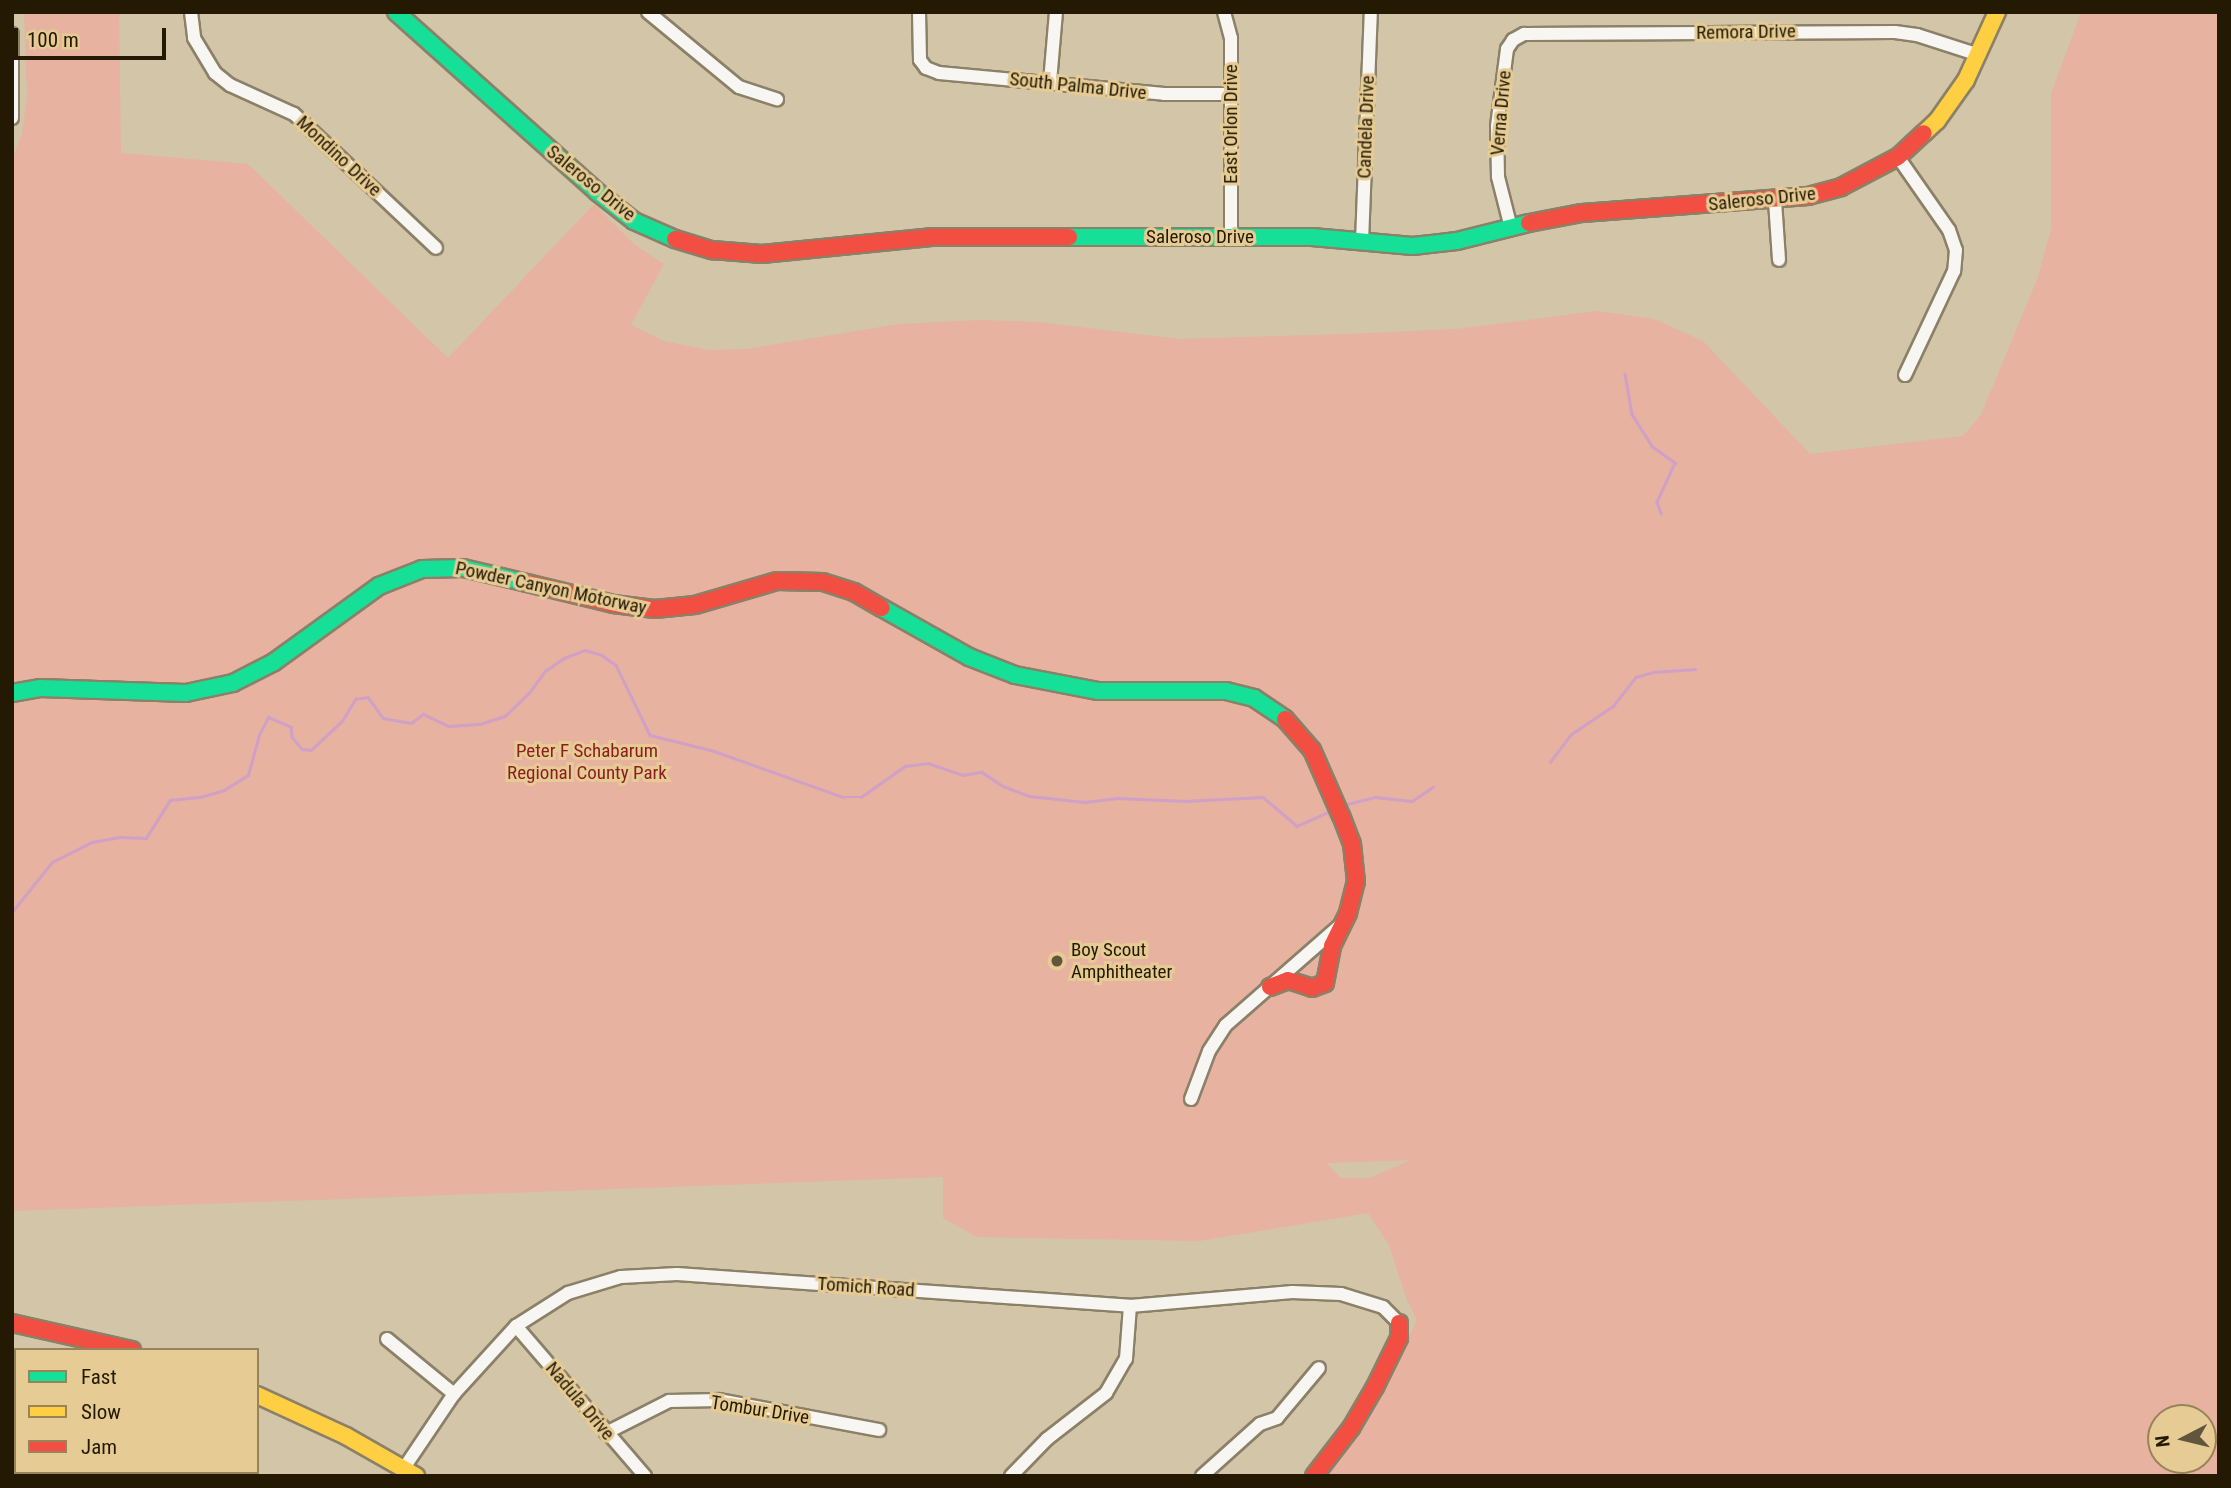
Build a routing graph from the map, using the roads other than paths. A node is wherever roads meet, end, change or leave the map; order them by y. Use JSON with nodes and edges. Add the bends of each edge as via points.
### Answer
{"nodes":[{"id":1,"x":191,"y":12,"type":"edge"},
{"id":2,"x":396,"y":12,"type":"edge"},
{"id":3,"x":648,"y":12,"type":"edge"},
{"id":4,"x":919,"y":12,"type":"edge"},
{"id":5,"x":1056,"y":12,"type":"edge"},
{"id":6,"x":1224,"y":12,"type":"edge"},
{"id":7,"x":1371,"y":12,"type":"edge"},
{"id":8,"x":1997,"y":12,"type":"edge"},
{"id":9,"x":12,"y":34,"type":"edge"},
{"id":10,"x":1513,"y":40,"type":"joint"},
{"id":11,"x":1976,"y":54,"type":"junction"},
{"id":12,"x":1050,"y":82,"type":"junction"},
{"id":13,"x":1231,"y":94,"type":"junction"},
{"id":14,"x":777,"y":99,"type":"dead end"},
{"id":15,"x":12,"y":118,"type":"edge"},
{"id":16,"x":1898,"y":157,"type":"junction"},
{"id":17,"x":1775,"y":201,"type":"junction"},
{"id":18,"x":1511,"y":228,"type":"junction"},
{"id":19,"x":1231,"y":237,"type":"junction"},
{"id":20,"x":1362,"y":242,"type":"junction"},
{"id":21,"x":436,"y":248,"type":"dead end"},
{"id":22,"x":1779,"y":260,"type":"dead end"},
{"id":23,"x":1905,"y":375,"type":"dead end"},
{"id":24,"x":12,"y":693,"type":"edge"},
{"id":25,"x":1342,"y":923,"type":"junction"},
{"id":26,"x":1270,"y":987,"type":"junction"},
{"id":27,"x":1191,"y":1099,"type":"dead end"},
{"id":28,"x":1130,"y":1306,"type":"junction"},
{"id":29,"x":12,"y":1323,"type":"edge"},
{"id":30,"x":1399,"y":1323,"type":"joint"},
{"id":31,"x":516,"y":1326,"type":"junction"},
{"id":32,"x":387,"y":1339,"type":"dead end"},
{"id":33,"x":123,"y":1348,"type":"edge"},
{"id":34,"x":1319,"y":1368,"type":"dead end"},
{"id":35,"x":454,"y":1394,"type":"junction"},
{"id":36,"x":259,"y":1396,"type":"edge"},
{"id":37,"x":879,"y":1430,"type":"dead end"},
{"id":38,"x":606,"y":1433,"type":"junction"},
{"id":39,"x":410,"y":1472,"type":"edge"},
{"id":40,"x":1018,"y":1473,"type":"edge"},
{"id":41,"x":645,"y":1476,"type":"edge"},
{"id":42,"x":1202,"y":1476,"type":"edge"},
{"id":43,"x":1314,"y":1476,"type":"edge"}],
"edges":[{"from":1,"to":21,"type":"street","name":"Mondino Drive","via":[[194,38],[215,73],[230,85],[294,114]]},
{"from":2,"to":19,"type":"street","name":"Saleroso Drive","via":[[597,192],[634,221],[687,244],[762,254],[931,237]]},
{"from":3,"to":14,"type":"street","via":[[739,87]]},
{"from":4,"to":12,"type":"street","name":"South Palma Drive","via":[[920,60],[926,68],[939,73]]},
{"from":5,"to":12,"type":"street"},
{"from":6,"to":13,"type":"street","name":"East Orlon Drive","via":[[1231,38]]},
{"from":7,"to":20,"type":"street","name":"Candela Drive"},
{"from":8,"to":11,"type":"street","name":"Saleroso Drive"},
{"from":9,"to":15,"type":"street"},
{"from":10,"to":11,"type":"street","name":"Remora Drive","via":[[1524,34],[1895,32],[1917,34]]},
{"from":10,"to":18,"type":"street","name":"Verna Drive","via":[[1507,49],[1496,151]]},
{"from":11,"to":16,"type":"street","name":"Saleroso Drive","via":[[1966,80],[1937,121]]},
{"from":12,"to":13,"type":"street","name":"South Palma Drive","via":[[1164,94]]},
{"from":13,"to":19,"type":"street","name":"East Orlon Drive"},
{"from":16,"to":17,"type":"street","name":"Saleroso Drive","via":[[1841,187]]},
{"from":16,"to":23,"type":"street","via":[[1949,230],[1956,250],[1954,271]]},
{"from":17,"to":18,"type":"street","name":"Saleroso Drive","via":[[1582,213]]},
{"from":17,"to":22,"type":"street"},
{"from":18,"to":20,"type":"street","name":"Saleroso Drive","via":[[1437,245]]},
{"from":19,"to":20,"type":"street","name":"Saleroso Drive"},
{"from":24,"to":25,"type":"street","name":"Powder Canyon Motorway","via":[[40,688],[186,693],[233,682],[274,662],[379,586],[422,569],[463,568],[613,604],[655,609],[695,605],[764,584],[807,580],[831,584],[854,592],[969,657],[1037,682],[1118,692],[1214,690],[1254,698],[1279,714],[1317,760],[1352,844],[1356,882]]},
{"from":25,"to":26,"type":"street"},
{"from":25,"to":26,"type":"street","name":"Powder Canyon Motorway","via":[[1322,986],[1307,988],[1288,980]]},
{"from":26,"to":27,"type":"street","via":[[1220,1032]]},
{"from":28,"to":30,"type":"street","name":"Tomich Road","via":[[1292,1292],[1341,1294],[1383,1307]]},
{"from":28,"to":31,"type":"street","name":"Tomich Road","via":[[677,1273],[621,1277],[568,1293]]},
{"from":28,"to":40,"type":"street","via":[[1126,1359],[1106,1392],[1047,1438]]},
{"from":29,"to":33,"type":"street"},
{"from":30,"to":43,"type":"street","via":[[1399,1338],[1375,1387]]},
{"from":31,"to":35,"type":"street","name":"Tomich Road"},
{"from":31,"to":38,"type":"street","name":"Nadula Drive"},
{"from":32,"to":35,"type":"street"},
{"from":34,"to":42,"type":"street","via":[[1278,1418],[1260,1424]]},
{"from":35,"to":39,"type":"street","name":"Tomich Road"},
{"from":36,"to":39,"type":"street"},
{"from":37,"to":38,"type":"street","name":"Tombur Drive","via":[[719,1400],[669,1401]]},
{"from":38,"to":41,"type":"street","name":"Nadula Drive"}]}
